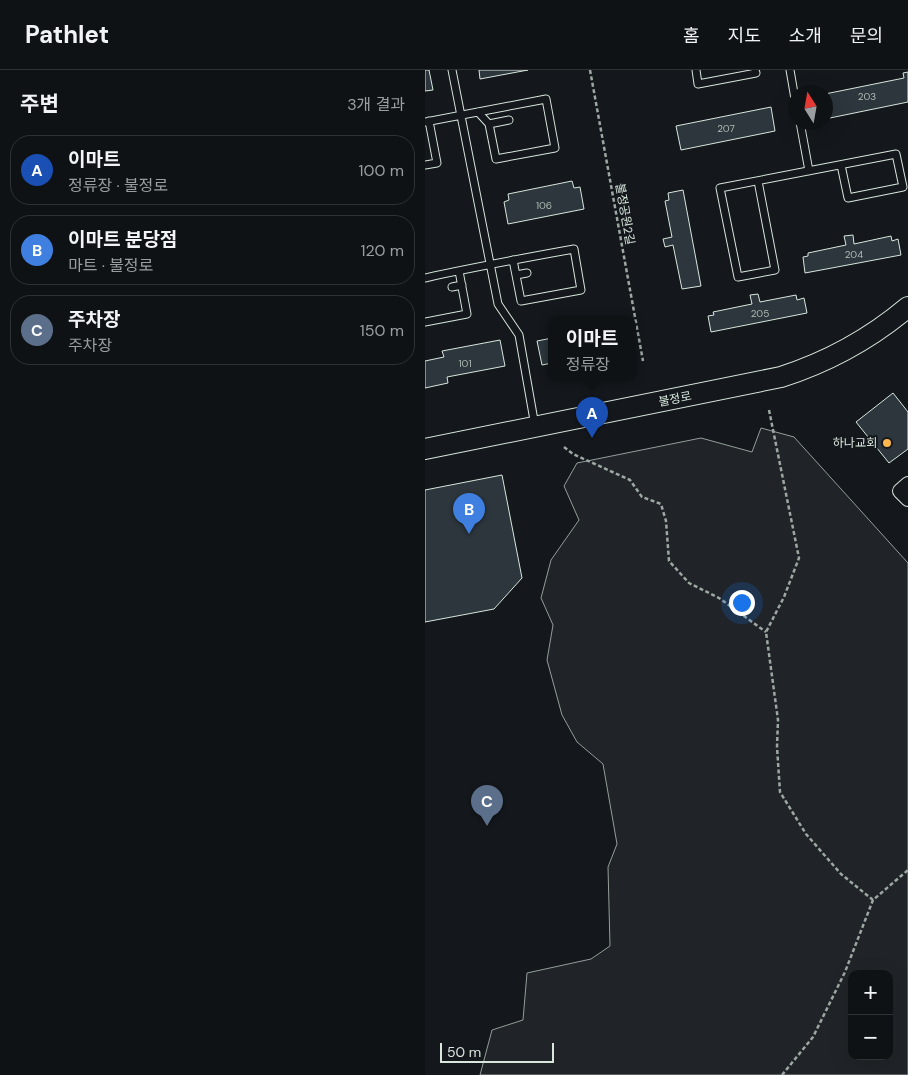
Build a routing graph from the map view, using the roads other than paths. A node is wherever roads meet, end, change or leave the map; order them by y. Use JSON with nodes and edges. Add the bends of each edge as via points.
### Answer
{"nodes":[{"id":1,"x":452,"y":70,"type":"edge"},
{"id":2,"x":695,"y":70,"type":"edge"},
{"id":3,"x":755,"y":70,"type":"edge"},
{"id":4,"x":790,"y":70,"type":"edge"},
{"id":5,"x":793,"y":85,"type":"edge"},
{"id":6,"x":478,"y":112,"type":"junction"},
{"id":7,"x":461,"y":115,"type":"junction"},
{"id":8,"x":509,"y":120,"type":"dead end"},
{"id":9,"x":427,"y":122,"type":"edge"},
{"id":10,"x":489,"y":124,"type":"junction"},
{"id":11,"x":801,"y":130,"type":"edge"},
{"id":12,"x":428,"y":137,"type":"edge"},
{"id":13,"x":841,"y":164,"type":"junction"},
{"id":14,"x":425,"y":165,"type":"edge"},
{"id":15,"x":809,"y":171,"type":"junction"},
{"id":16,"x":758,"y":181,"type":"junction"},
{"id":17,"x":513,"y":260,"type":"junction"},
{"id":18,"x":491,"y":264,"type":"junction"},
{"id":19,"x":459,"y":271,"type":"junction"},
{"id":20,"x":527,"y":273,"type":"dead end"},
{"id":21,"x":516,"y":275,"type":"junction"},
{"id":22,"x":425,"y":278,"type":"edge"},
{"id":23,"x":462,"y":285,"type":"junction"},
{"id":24,"x":452,"y":287,"type":"dead end"},
{"id":25,"x":908,"y":307,"type":"edge"},
{"id":26,"x":425,"y":322,"type":"edge"},
{"id":27,"x":535,"y":427,"type":"junction"},
{"id":28,"x":425,"y":449,"type":"edge"},
{"id":29,"x":908,"y":484,"type":"edge"},
{"id":30,"x":908,"y":499,"type":"edge"}],
"edges":[{"from":1,"to":7,"type":"lane"},
{"from":2,"to":3,"type":"lane","via":[[698,84],[756,73]]},
{"from":4,"to":5,"type":"lane"},
{"from":6,"to":7,"type":"lane"},
{"from":6,"to":10,"type":"lane"},
{"from":6,"to":10,"type":"lane","via":[[546,99],[555,148],[496,159]]},
{"from":7,"to":9,"type":"lane"},
{"from":7,"to":18,"type":"lane"},
{"from":8,"to":10,"type":"lane"},
{"from":9,"to":12,"type":"lane"},
{"from":11,"to":15,"type":"lane"},
{"from":12,"to":14,"type":"lane","via":[[437,163]]},
{"from":13,"to":13,"type":"lane","via":[[896,154],[903,187],[848,198]]},
{"from":13,"to":15,"type":"lane"},
{"from":15,"to":16,"type":"lane"},
{"from":16,"to":16,"type":"lane","via":[[721,188],[738,277],[775,270]]},
{"from":17,"to":18,"type":"lane"},
{"from":17,"to":21,"type":"lane"},
{"from":17,"to":21,"type":"lane","via":[[574,249],[581,290],[521,301]]},
{"from":18,"to":19,"type":"lane"},
{"from":18,"to":27,"type":"lane","via":[[498,304],[519,335]]},
{"from":19,"to":22,"type":"lane"},
{"from":19,"to":23,"type":"lane"},
{"from":20,"to":21,"type":"lane"},
{"from":23,"to":24,"type":"lane"},
{"from":23,"to":26,"type":"lane","via":[[467,314]]},
{"from":25,"to":27,"type":"main road","name":"불정로","via":[[883,328],[837,354],[788,375]]},
{"from":27,"to":28,"type":"main road","name":"불정로"},
{"from":29,"to":30,"type":"street","via":[[900,491]]}]}
